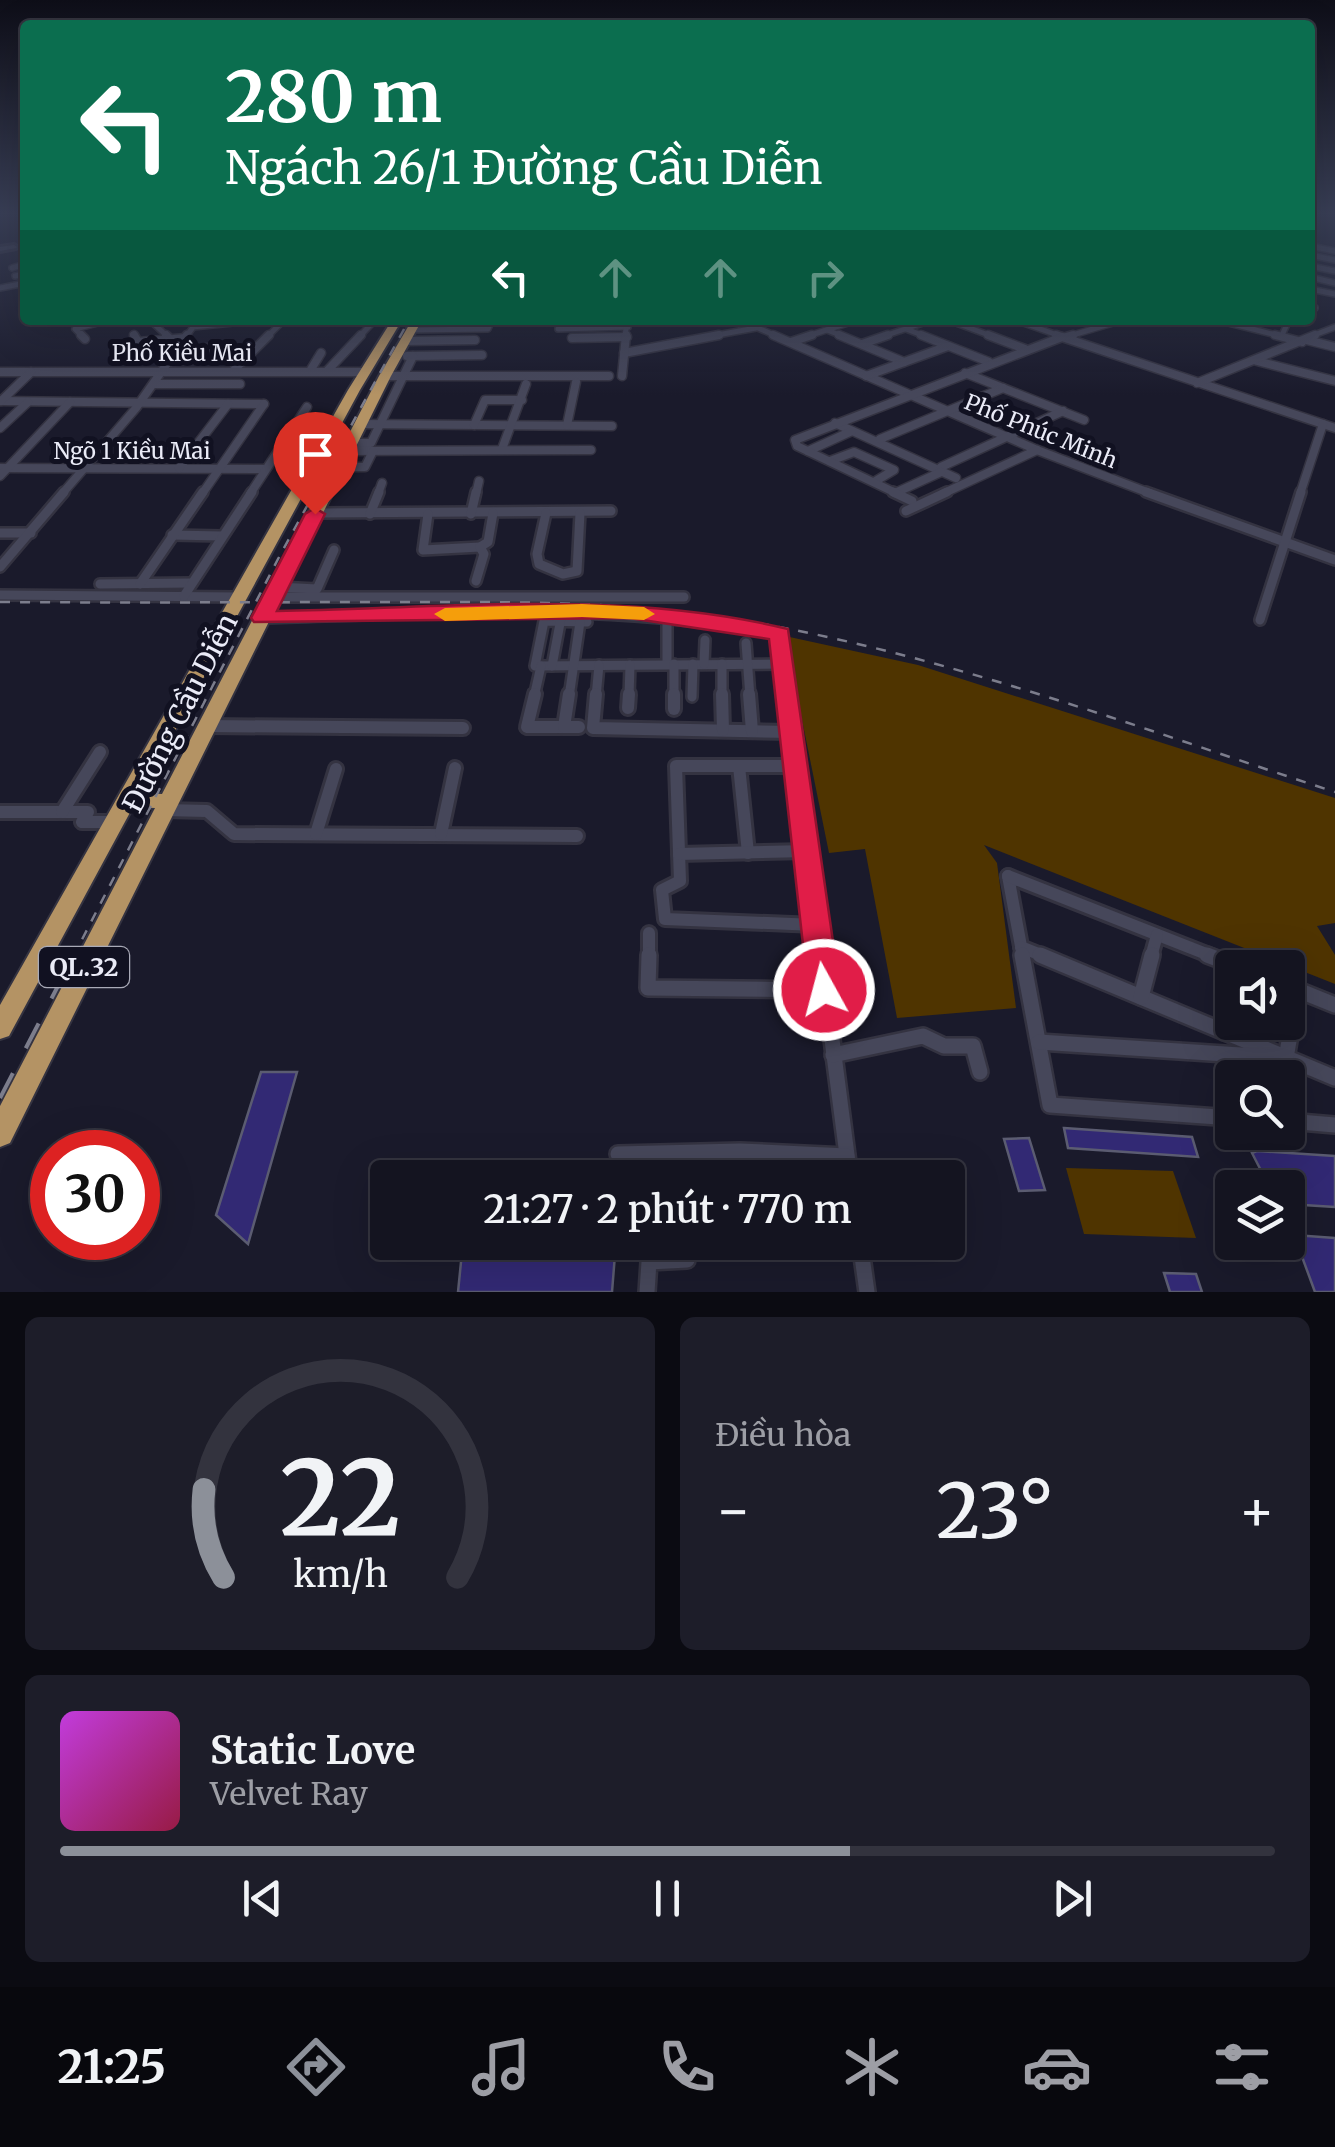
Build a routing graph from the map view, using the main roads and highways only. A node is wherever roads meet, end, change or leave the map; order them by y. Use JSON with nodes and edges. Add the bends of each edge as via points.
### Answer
{"nodes":[{"id":1,"x":394,"y":325,"type":"edge"},
{"id":2,"x":412,"y":329,"type":"edge"},
{"id":3,"x":390,"y":333,"type":"junction"},
{"id":4,"x":235,"y":602,"type":"junction"},
{"id":5,"x":270,"y":602,"type":"junction"},
{"id":6,"x":202,"y":663,"type":"junction"},
{"id":7,"x":238,"y":664,"type":"junction"},
{"id":8,"x":126,"y":800,"type":"junction"},
{"id":9,"x":167,"y":805,"type":"junction"},
{"id":10,"x":0,"y":1028,"type":"edge"},
{"id":11,"x":0,"y":1134,"type":"edge"}],
"edges":[{"from":1,"to":3,"type":"highway","name":"Đường Cầu Diễn","number":"QL.32"},
{"from":2,"to":3,"type":"highway"},
{"from":2,"to":5,"type":"highway","name":"Đường Cầu Diễn","number":"QL.32"},
{"from":3,"to":4,"type":"highway","name":"Đường Cầu Diễn","number":"QL.32"},
{"from":4,"to":5,"type":"highway"},
{"from":4,"to":6,"type":"highway","name":"Đường Cầu Diễn","number":"QL.32"},
{"from":5,"to":7,"type":"highway","name":"Đường Cầu Diễn","number":"QL.32"},
{"from":6,"to":7,"type":"highway"},
{"from":6,"to":8,"type":"highway","name":"Đường Cầu Diễn","number":"QL.32"},
{"from":7,"to":9,"type":"highway","name":"Đường Cầu Diễn","number":"QL.32"},
{"from":8,"to":9,"type":"highway"},
{"from":8,"to":10,"type":"highway","name":"Đường Cầu Diễn","number":"QL.32"},
{"from":9,"to":11,"type":"highway","name":"Đường Cầu Diễn","number":"QL.32"}]}
